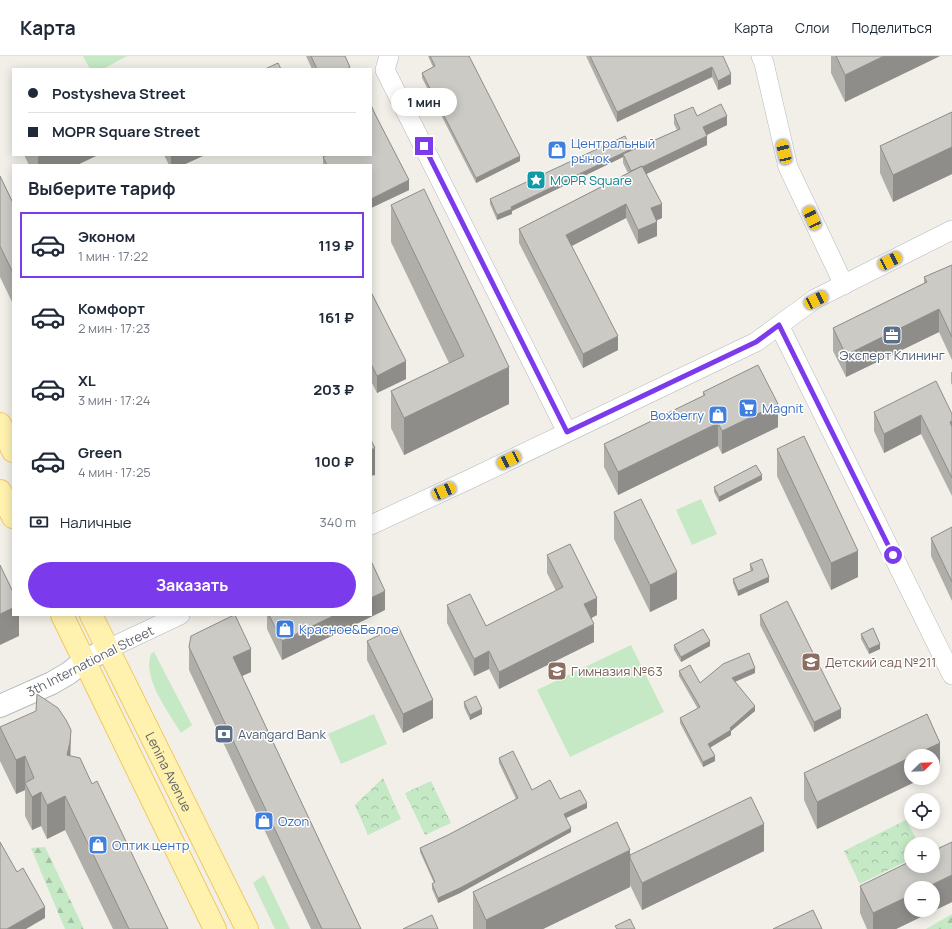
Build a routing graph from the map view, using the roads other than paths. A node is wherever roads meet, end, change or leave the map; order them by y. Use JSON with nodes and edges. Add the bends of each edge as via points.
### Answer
{"nodes":[{"id":1,"x":389,"y":56,"type":"edge"},
{"id":2,"x":761,"y":56,"type":"edge"},
{"id":3,"x":952,"y":230,"type":"edge"},
{"id":4,"x":844,"y":285,"type":"junction"},
{"id":5,"x":779,"y":325,"type":"junction"},
{"id":6,"x":0,"y":424,"type":"edge"},
{"id":7,"x":567,"y":432,"type":"junction"},
{"id":8,"x":12,"y":449,"type":"edge"},
{"id":9,"x":0,"y":491,"type":"edge"},
{"id":10,"x":12,"y":515,"type":"edge"},
{"id":11,"x":372,"y":524,"type":"edge"},
{"id":12,"x":62,"y":616,"type":"edge"},
{"id":13,"x":92,"y":616,"type":"edge"},
{"id":14,"x":178,"y":616,"type":"edge"},
{"id":15,"x":108,"y":649,"type":"junction"},
{"id":16,"x":84,"y":661,"type":"junction"},
{"id":17,"x":952,"y":675,"type":"edge"},
{"id":18,"x":0,"y":706,"type":"edge"},
{"id":19,"x":215,"y":929,"type":"edge"},
{"id":20,"x":246,"y":929,"type":"edge"}],
"edges":[{"from":1,"to":7,"type":"street","via":[[385,70]]},
{"from":2,"to":4,"type":"street","via":[[788,167]]},
{"from":3,"to":4,"type":"street"},
{"from":4,"to":5,"type":"street"},
{"from":5,"to":7,"type":"street","via":[[756,342]]},
{"from":5,"to":17,"type":"street"},
{"from":6,"to":8,"type":"main road"},
{"from":7,"to":11,"type":"street"},
{"from":9,"to":10,"type":"main road"},
{"from":12,"to":16,"type":"main road"},
{"from":13,"to":15,"type":"main road","name":"Lenina Avenue"},
{"from":14,"to":15,"type":"street","name":"3th International Street"},
{"from":15,"to":16,"type":"street","name":"3th International Street"},
{"from":15,"to":20,"type":"main road","name":"Lenina Avenue"},
{"from":16,"to":18,"type":"street","name":"3th International Street","via":[[52,683]]},
{"from":16,"to":19,"type":"main road"}]}
